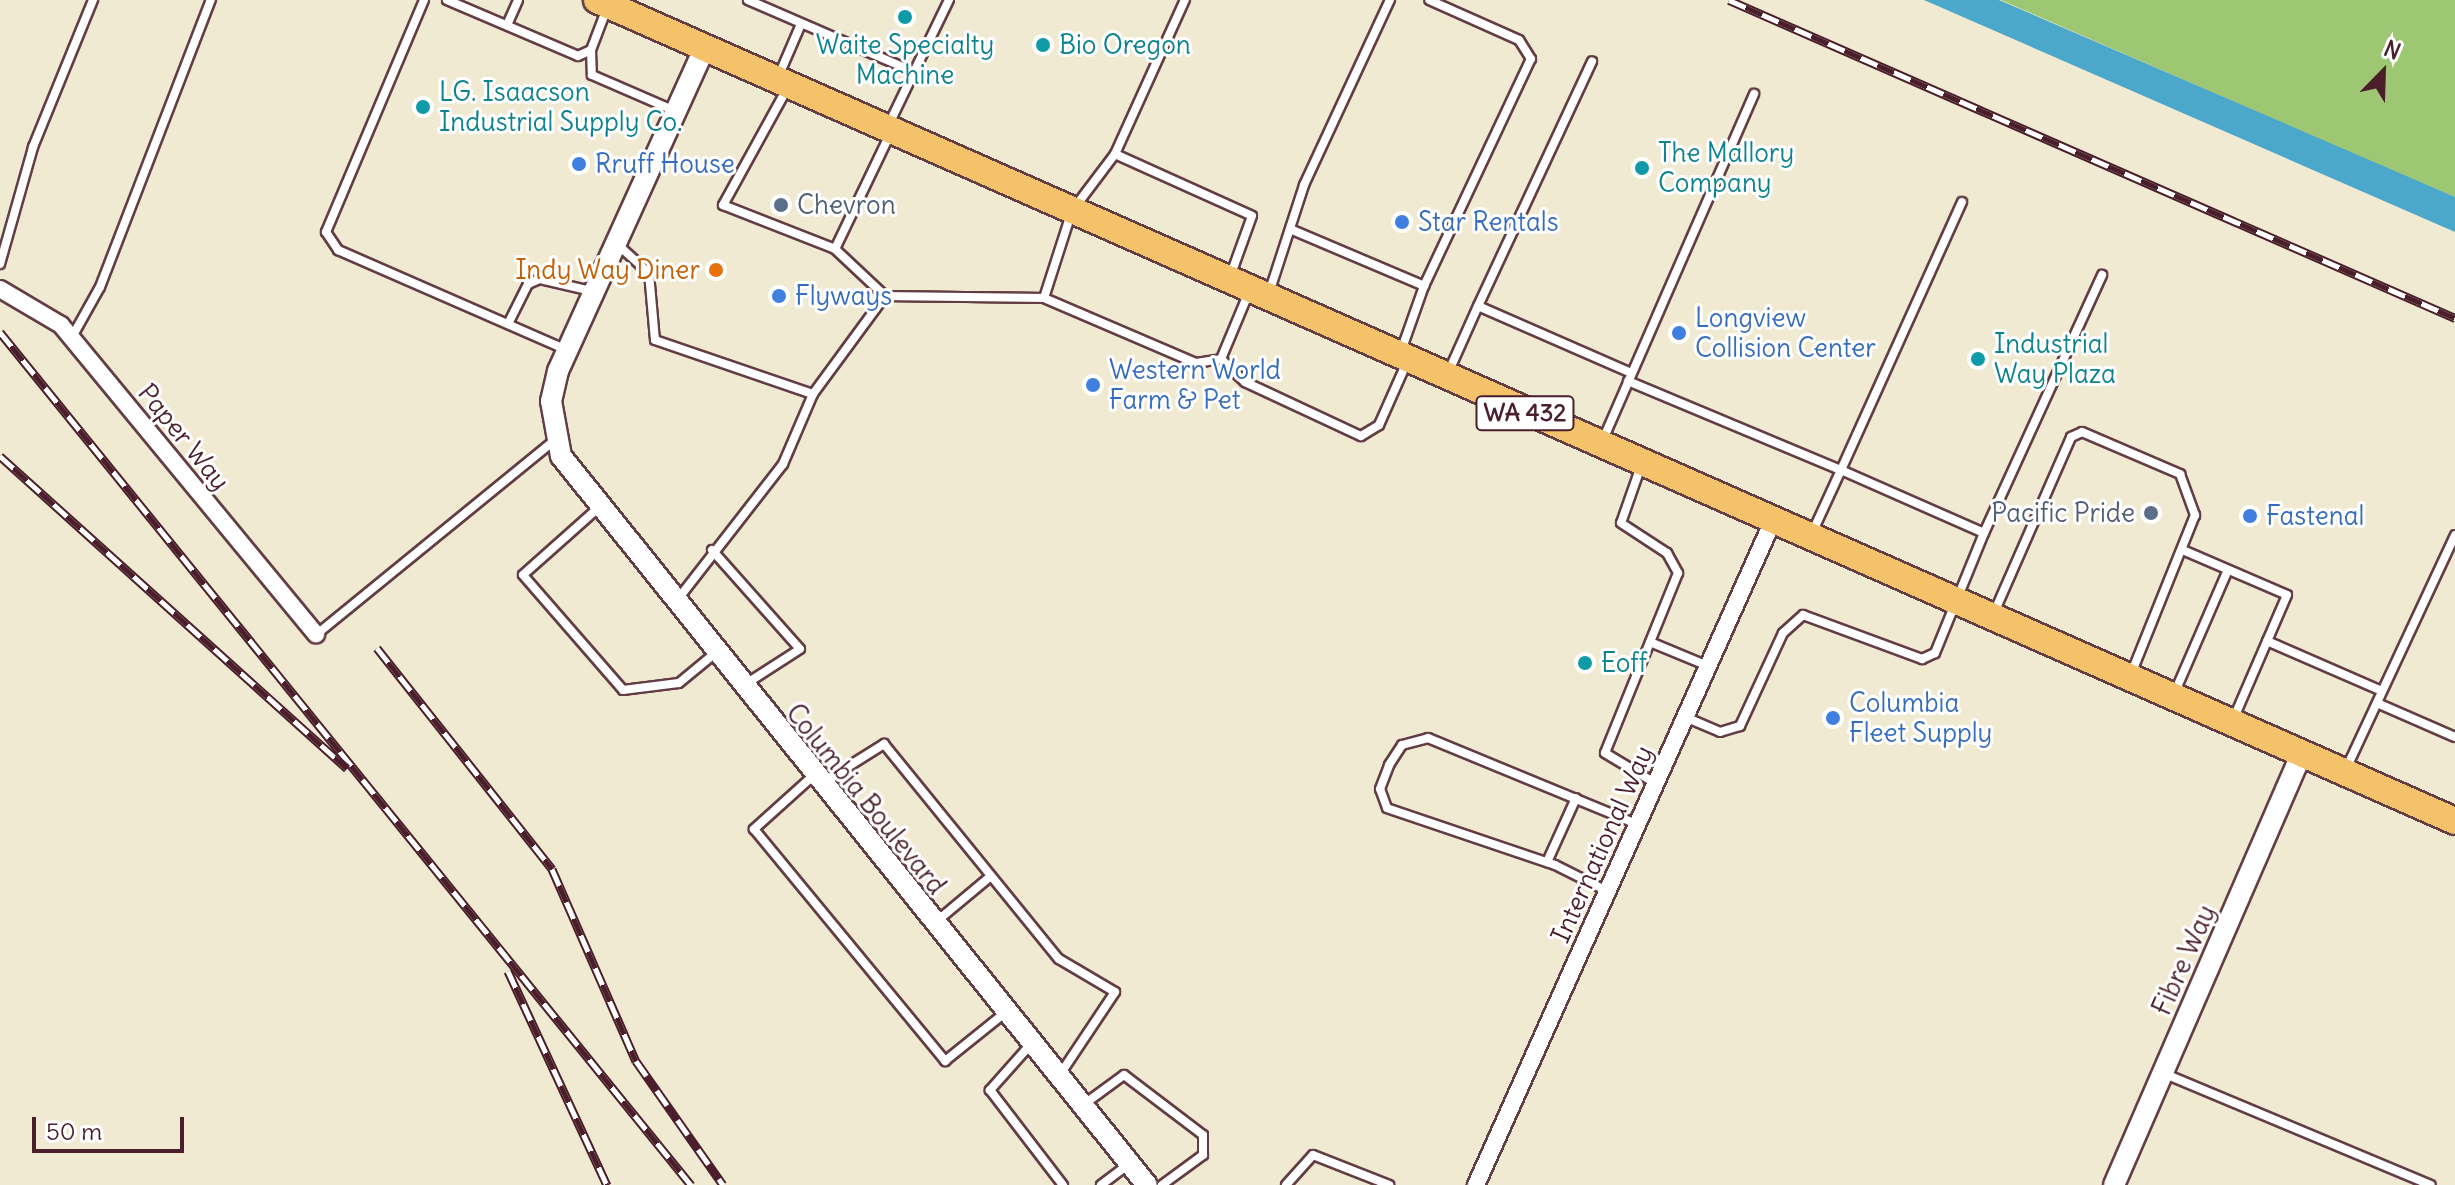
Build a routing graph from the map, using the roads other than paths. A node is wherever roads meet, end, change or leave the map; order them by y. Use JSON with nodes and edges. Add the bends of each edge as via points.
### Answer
{"nodes":[{"id":1,"x":93,"y":0,"type":"edge"},
{"id":2,"x":211,"y":0,"type":"edge"},
{"id":3,"x":424,"y":0,"type":"edge"},
{"id":4,"x":447,"y":0,"type":"edge"},
{"id":5,"x":518,"y":0,"type":"edge"},
{"id":6,"x":748,"y":0,"type":"edge"},
{"id":7,"x":949,"y":0,"type":"edge"},
{"id":8,"x":1185,"y":0,"type":"edge"},
{"id":9,"x":1390,"y":0,"type":"edge"},
{"id":10,"x":1429,"y":0,"type":"edge"},
{"id":11,"x":605,"y":2,"type":"edge"},
{"id":12,"x":801,"y":24,"type":"junction"},
{"id":13,"x":507,"y":25,"type":"junction"},
{"id":14,"x":705,"y":47,"type":"junction"},
{"id":15,"x":591,"y":50,"type":"junction"},
{"id":16,"x":1592,"y":61,"type":"dead end"},
{"id":17,"x":914,"y":72,"type":"junction"},
{"id":18,"x":784,"y":82,"type":"junction"},
{"id":19,"x":1754,"y":94,"type":"dead end"},
{"id":20,"x":676,"y":112,"type":"junction"},
{"id":21,"x":889,"y":129,"type":"junction"},
{"id":22,"x":1115,"y":154,"type":"junction"},
{"id":23,"x":1962,"y":202,"type":"dead end"},
{"id":24,"x":1072,"y":211,"type":"junction"},
{"id":25,"x":1290,"y":229,"type":"junction"},
{"id":26,"x":616,"y":244,"type":"junction"},
{"id":27,"x":1,"y":249,"type":"edge"},
{"id":28,"x":835,"y":249,"type":"junction"},
{"id":29,"x":0,"y":264,"type":"edge"},
{"id":30,"x":2102,"y":275,"type":"dead end"},
{"id":31,"x":1424,"y":286,"type":"junction"},
{"id":32,"x":0,"y":289,"type":"edge"},
{"id":33,"x":1249,"y":289,"type":"junction"},
{"id":34,"x":594,"y":292,"type":"junction"},
{"id":35,"x":885,"y":296,"type":"junction"},
{"id":36,"x":1044,"y":298,"type":"junction"},
{"id":37,"x":1478,"y":306,"type":"junction"},
{"id":38,"x":508,"y":324,"type":"junction"},
{"id":39,"x":72,"y":338,"type":"junction"},
{"id":40,"x":568,"y":350,"type":"junction"},
{"id":41,"x":1403,"y":358,"type":"junction"},
{"id":42,"x":1221,"y":359,"type":"junction"},
{"id":43,"x":1446,"y":377,"type":"junction"},
{"id":44,"x":1630,"y":377,"type":"junction"},
{"id":45,"x":813,"y":394,"type":"junction"},
{"id":46,"x":556,"y":439,"type":"junction"},
{"id":47,"x":1600,"y":446,"type":"junction"},
{"id":48,"x":1642,"y":465,"type":"junction"},
{"id":49,"x":1841,"y":470,"type":"junction"},
{"id":50,"x":597,"y":509,"type":"junction"},
{"id":51,"x":1772,"y":523,"type":"junction"},
{"id":52,"x":1984,"y":533,"type":"junction"},
{"id":53,"x":2455,"y":535,"type":"edge"},
{"id":54,"x":1809,"y":539,"type":"junction"},
{"id":55,"x":712,"y":550,"type":"junction"},
{"id":56,"x":2185,"y":551,"type":"junction"},
{"id":57,"x":2228,"y":570,"type":"junction"},
{"id":58,"x":674,"y":604,"type":"junction"},
{"id":59,"x":1956,"y":604,"type":"junction"},
{"id":60,"x":1991,"y":619,"type":"junction"},
{"id":61,"x":316,"y":634,"type":"joint"},
{"id":62,"x":2267,"y":641,"type":"junction"},
{"id":63,"x":1650,"y":642,"type":"junction"},
{"id":64,"x":714,"y":654,"type":"junction"},
{"id":65,"x":1708,"y":666,"type":"junction"},
{"id":66,"x":2129,"y":679,"type":"junction"},
{"id":67,"x":741,"y":687,"type":"junction"},
{"id":68,"x":2382,"y":691,"type":"junction"},
{"id":69,"x":2173,"y":699,"type":"junction"},
{"id":70,"x":2377,"y":703,"type":"junction"},
{"id":71,"x":1685,"y":717,"type":"junction"},
{"id":72,"x":2231,"y":724,"type":"junction"},
{"id":73,"x":2455,"y":737,"type":"edge"},
{"id":74,"x":2301,"y":755,"type":"junction"},
{"id":75,"x":2344,"y":773,"type":"junction"},
{"id":76,"x":817,"y":780,"type":"junction"},
{"id":77,"x":1656,"y":783,"type":"junction"},
{"id":78,"x":1576,"y":798,"type":"junction"},
{"id":79,"x":2455,"y":821,"type":"edge"},
{"id":80,"x":1637,"y":824,"type":"junction"},
{"id":81,"x":1547,"y":862,"type":"junction"},
{"id":82,"x":991,"y":876,"type":"junction"},
{"id":83,"x":1607,"y":891,"type":"junction"},
{"id":84,"x":934,"y":924,"type":"junction"},
{"id":85,"x":1006,"y":1012,"type":"junction"},
{"id":86,"x":1031,"y":1043,"type":"junction"},
{"id":87,"x":2163,"y":1073,"type":"junction"},
{"id":88,"x":1059,"y":1077,"type":"junction"},
{"id":89,"x":1082,"y":1106,"type":"junction"},
{"id":90,"x":1129,"y":1163,"type":"junction"},
{"id":91,"x":1063,"y":1185,"type":"edge"},
{"id":92,"x":1101,"y":1185,"type":"edge"},
{"id":93,"x":1147,"y":1185,"type":"edge"},
{"id":94,"x":1162,"y":1185,"type":"edge"},
{"id":95,"x":1286,"y":1185,"type":"edge"},
{"id":96,"x":1389,"y":1185,"type":"edge"},
{"id":97,"x":1476,"y":1185,"type":"edge"},
{"id":98,"x":2114,"y":1185,"type":"edge"},
{"id":99,"x":2431,"y":1185,"type":"edge"}],
"edges":[{"from":1,"to":27,"type":"lane"},
{"from":2,"to":39,"type":"lane","via":[[100,287]]},
{"from":3,"to":38,"type":"lane","via":[[326,232],[338,250]]},
{"from":4,"to":13,"type":"lane"},
{"from":5,"to":13,"type":"lane"},
{"from":6,"to":12,"type":"lane"},
{"from":7,"to":17,"type":"lane"},
{"from":8,"to":22,"type":"lane"},
{"from":9,"to":25,"type":"lane"},
{"from":10,"to":31,"type":"lane","via":[[1519,40],[1531,59]]},
{"from":11,"to":14,"type":"highway","number":"WA 432"},
{"from":11,"to":15,"type":"lane"},
{"from":12,"to":17,"type":"lane"},
{"from":12,"to":18,"type":"lane"},
{"from":13,"to":15,"type":"lane","via":[[578,56]]},
{"from":14,"to":18,"type":"highway","number":"WA 432"},
{"from":14,"to":20,"type":"street"},
{"from":15,"to":20,"type":"lane","via":[[592,75]]},
{"from":16,"to":37,"type":"lane"},
{"from":17,"to":21,"type":"lane"},
{"from":18,"to":21,"type":"highway","number":"WA 432"},
{"from":18,"to":28,"type":"lane","via":[[723,205]]},
{"from":19,"to":44,"type":"lane"},
{"from":20,"to":26,"type":"street"},
{"from":21,"to":24,"type":"highway","number":"WA 432"},
{"from":21,"to":28,"type":"lane"},
{"from":22,"to":24,"type":"lane"},
{"from":22,"to":33,"type":"lane","via":[[1252,216]]},
{"from":23,"to":49,"type":"lane"},
{"from":24,"to":33,"type":"highway","number":"WA 432"},
{"from":24,"to":36,"type":"lane"},
{"from":25,"to":31,"type":"lane"},
{"from":25,"to":33,"type":"lane"},
{"from":26,"to":34,"type":"street"},
{"from":26,"to":45,"type":"lane","via":[[649,273],[655,340]]},
{"from":27,"to":29,"type":"lane"},
{"from":28,"to":35,"type":"lane"},
{"from":30,"to":52,"type":"lane"},
{"from":31,"to":41,"type":"lane"},
{"from":32,"to":39,"type":"street","name":"Paper Way","via":[[30,302]]},
{"from":33,"to":41,"type":"highway","number":"WA 432"},
{"from":33,"to":42,"type":"lane"},
{"from":34,"to":38,"type":"lane","via":[[540,279],[528,284]]},
{"from":34,"to":40,"type":"street"},
{"from":35,"to":36,"type":"lane"},
{"from":35,"to":45,"type":"lane"},
{"from":36,"to":42,"type":"lane","via":[[1196,363]]},
{"from":37,"to":43,"type":"lane"},
{"from":37,"to":44,"type":"lane"},
{"from":38,"to":40,"type":"lane"},
{"from":39,"to":61,"type":"street","name":"Paper Way"},
{"from":40,"to":46,"type":"street","via":[[551,401]]},
{"from":41,"to":42,"type":"lane","via":[[1379,425],[1361,436],[1245,382]]},
{"from":41,"to":43,"type":"highway","number":"WA 432"},
{"from":43,"to":47,"type":"highway","number":"WA 432"},
{"from":44,"to":47,"type":"lane"},
{"from":44,"to":49,"type":"lane"},
{"from":45,"to":55,"type":"lane","via":[[783,464]]},
{"from":46,"to":50,"type":"street","name":"Columbia Boulevard"},
{"from":46,"to":61,"type":"lane"},
{"from":47,"to":48,"type":"highway","number":"WA 432"},
{"from":48,"to":51,"type":"highway","number":"WA 432"},
{"from":48,"to":63,"type":"lane","via":[[1621,523],[1667,553],[1678,573]]},
{"from":49,"to":52,"type":"lane"},
{"from":49,"to":54,"type":"lane"},
{"from":50,"to":58,"type":"street","name":"Columbia Boulevard"},
{"from":50,"to":64,"type":"lane","via":[[523,575],[623,690],[679,683]]},
{"from":51,"to":54,"type":"highway","number":"WA 432"},
{"from":51,"to":65,"type":"street","name":"International Way"},
{"from":52,"to":59,"type":"lane"},
{"from":53,"to":68,"type":"lane"},
{"from":54,"to":59,"type":"highway","number":"WA 432"},
{"from":55,"to":58,"type":"lane"},
{"from":55,"to":67,"type":"lane","via":[[800,649]]},
{"from":56,"to":57,"type":"lane"},
{"from":56,"to":60,"type":"lane","via":[[2195,515],[2180,474],[2082,432],[2071,437]]},
{"from":56,"to":66,"type":"lane"},
{"from":57,"to":62,"type":"lane","via":[[2287,595]]},
{"from":57,"to":69,"type":"lane"},
{"from":58,"to":64,"type":"street","name":"Columbia Boulevard"},
{"from":59,"to":60,"type":"highway","number":"WA 432"},
{"from":59,"to":71,"type":"lane","via":[[1935,653],[1922,659],[1803,615],[1783,633],[1740,726],[1720,732]]},
{"from":60,"to":66,"type":"highway","number":"WA 432"},
{"from":62,"to":68,"type":"lane"},
{"from":62,"to":72,"type":"lane"},
{"from":63,"to":65,"type":"lane"},
{"from":63,"to":77,"type":"lane","via":[[1605,753]]},
{"from":64,"to":67,"type":"street","name":"Columbia Boulevard"},
{"from":65,"to":71,"type":"street","name":"International Way"},
{"from":66,"to":69,"type":"highway","number":"WA 432"},
{"from":67,"to":76,"type":"street","name":"Columbia Boulevard"},
{"from":68,"to":70,"type":"lane"},
{"from":69,"to":72,"type":"highway","number":"WA 432"},
{"from":70,"to":73,"type":"lane"},
{"from":70,"to":75,"type":"lane"},
{"from":71,"to":77,"type":"street","name":"International Way"},
{"from":72,"to":74,"type":"highway","number":"WA 432"},
{"from":74,"to":75,"type":"highway","number":"WA 432"},
{"from":74,"to":87,"type":"street","name":"Fibre Way"},
{"from":75,"to":79,"type":"highway","number":"WA 432"},
{"from":76,"to":82,"type":"lane","via":[[884,744]]},
{"from":76,"to":84,"type":"street","name":"Columbia Boulevard"},
{"from":76,"to":85,"type":"lane","via":[[754,829],[945,1061]]},
{"from":77,"to":80,"type":"street","name":"International Way"},
{"from":78,"to":80,"type":"lane"},
{"from":78,"to":81,"type":"lane"},
{"from":78,"to":81,"type":"lane","via":[[1428,738],[1402,745],[1389,765],[1380,789],[1387,808]]},
{"from":80,"to":83,"type":"street","name":"International Way"},
{"from":81,"to":83,"type":"lane"},
{"from":82,"to":84,"type":"lane"},
{"from":82,"to":88,"type":"lane","via":[[1059,959],[1115,992]]},
{"from":83,"to":97,"type":"street","name":"International Way"},
{"from":84,"to":85,"type":"street","name":"Columbia Boulevard"},
{"from":85,"to":86,"type":"street","name":"Columbia Boulevard"},
{"from":86,"to":88,"type":"street","name":"Columbia Boulevard"},
{"from":86,"to":91,"type":"lane","via":[[990,1090]]},
{"from":87,"to":98,"type":"street","name":"Fibre Way"},
{"from":87,"to":99,"type":"lane"},
{"from":88,"to":89,"type":"street","name":"Columbia Boulevard"},
{"from":89,"to":90,"type":"street","name":"Columbia Boulevard"},
{"from":89,"to":94,"type":"lane","via":[[1124,1075],[1203,1135],[1203,1155]]},
{"from":90,"to":92,"type":"lane"},
{"from":90,"to":93,"type":"street","name":"Columbia Boulevard"},
{"from":95,"to":96,"type":"lane","via":[[1313,1155]]}]}
